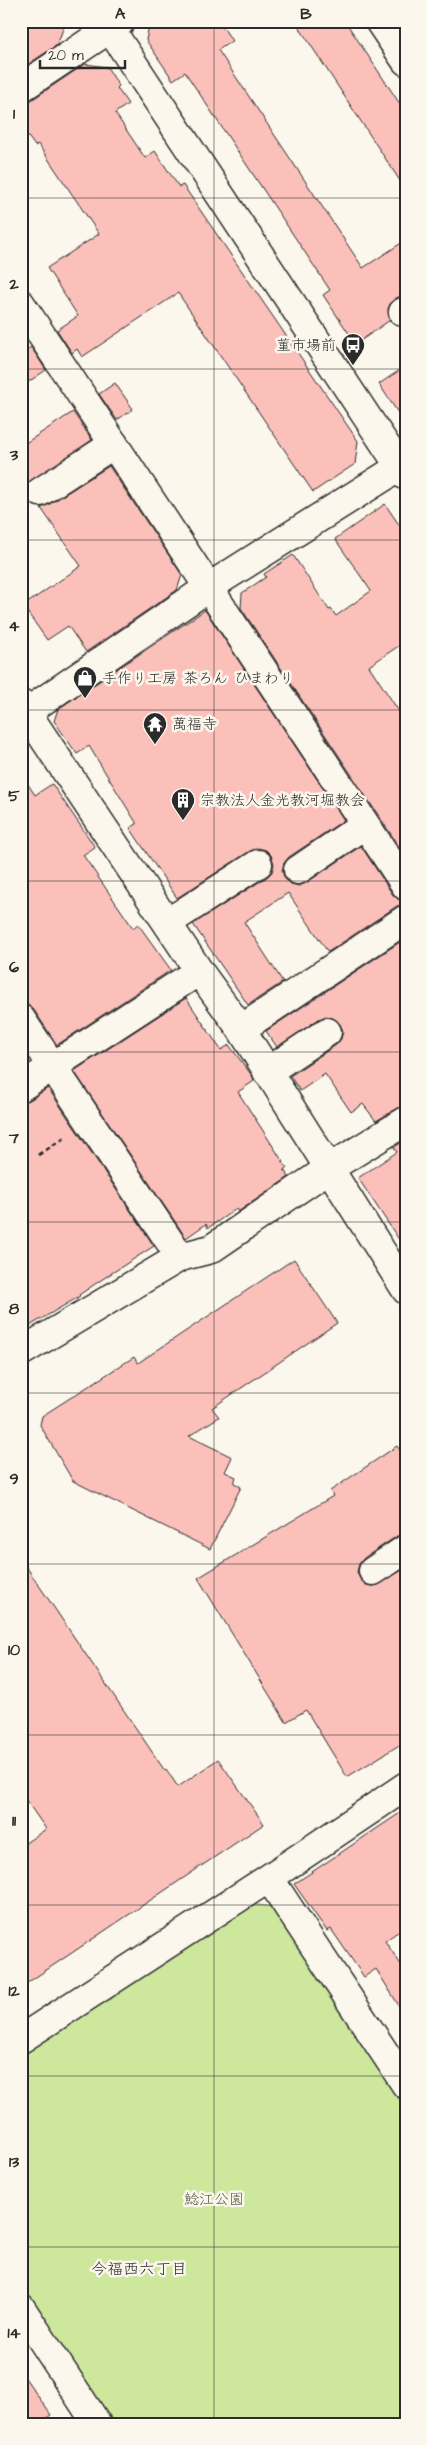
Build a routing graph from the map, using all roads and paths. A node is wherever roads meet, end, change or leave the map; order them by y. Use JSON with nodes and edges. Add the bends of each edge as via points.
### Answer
{"nodes":[{"id":1,"x":379,"y":21,"type":"edge"},
{"id":2,"x":112,"y":24,"type":"edge"},
{"id":3,"x":406,"y":61,"type":"edge"},
{"id":4,"x":21,"y":88,"type":"edge"},
{"id":5,"x":21,"y":304,"type":"edge"},
{"id":6,"x":114,"y":444,"type":"junction"},
{"id":7,"x":404,"y":468,"type":"edge"},
{"id":8,"x":40,"y":492,"type":"dead end"},
{"id":9,"x":209,"y":587,"type":"junction"},
{"id":10,"x":23,"y":711,"type":"edge"},
{"id":11,"x":364,"y":825,"type":"junction"},
{"id":12,"x":258,"y":864,"type":"dead end"},
{"id":13,"x":298,"y":870,"type":"dead end"},
{"id":14,"x":406,"y":886,"type":"edge"},
{"id":15,"x":406,"y":919,"type":"edge"},
{"id":16,"x":167,"y":923,"type":"junction"},
{"id":17,"x":199,"y":970,"type":"junction"},
{"id":18,"x":21,"y":1019,"type":"edge"},
{"id":19,"x":241,"y":1029,"type":"junction"},
{"id":20,"x":327,"y":1032,"type":"dead end"},
{"id":21,"x":53,"y":1068,"type":"junction"},
{"id":22,"x":268,"y":1072,"type":"junction"},
{"id":23,"x":21,"y":1087,"type":"edge"},
{"id":24,"x":406,"y":1121,"type":"edge"},
{"id":25,"x":89,"y":1123,"type":"junction"},
{"id":26,"x":38,"y":1154,"type":"dead end"},
{"id":27,"x":328,"y":1169,"type":"junction"},
{"id":28,"x":180,"y":1257,"type":"junction"},
{"id":29,"x":406,"y":1290,"type":"edge"},
{"id":30,"x":21,"y":1352,"type":"edge"},
{"id":31,"x":406,"y":1549,"type":"edge"},
{"id":32,"x":373,"y":1571,"type":"dead end"},
{"id":33,"x":406,"y":1786,"type":"edge"},
{"id":34,"x":269,"y":1878,"type":"junction"},
{"id":35,"x":21,"y":2039,"type":"edge"},
{"id":36,"x":406,"y":2085,"type":"edge"},
{"id":37,"x":21,"y":2308,"type":"edge"},
{"id":38,"x":97,"y":2424,"type":"edge"}],
"edges":[{"from":1,"to":3,"type":"street"},
{"from":2,"to":4,"type":"street"},
{"from":2,"to":7,"type":"street"},
{"from":5,"to":6,"type":"street"},
{"from":6,"to":8,"type":"street"},
{"from":6,"to":9,"type":"street"},
{"from":7,"to":9,"type":"street"},
{"from":9,"to":10,"type":"street"},
{"from":9,"to":11,"type":"street"},
{"from":10,"to":16,"type":"street"},
{"from":11,"to":13,"type":"street"},
{"from":11,"to":14,"type":"street"},
{"from":12,"to":16,"type":"street"},
{"from":15,"to":19,"type":"street"},
{"from":16,"to":17,"type":"street"},
{"from":17,"to":19,"type":"street"},
{"from":17,"to":21,"type":"street"},
{"from":18,"to":21,"type":"street"},
{"from":19,"to":22,"type":"street"},
{"from":20,"to":22,"type":"street"},
{"from":21,"to":23,"type":"street"},
{"from":21,"to":25,"type":"street"},
{"from":22,"to":27,"type":"street"},
{"from":24,"to":27,"type":"street"},
{"from":25,"to":26,"type":"path"},
{"from":25,"to":28,"type":"street"},
{"from":27,"to":28,"type":"street","via":[[212,1249]]},
{"from":27,"to":29,"type":"street"},
{"from":28,"to":30,"type":"street"},
{"from":31,"to":32,"type":"street"},
{"from":33,"to":34,"type":"street"},
{"from":34,"to":35,"type":"street"},
{"from":34,"to":36,"type":"street"},
{"from":37,"to":38,"type":"street"}]}
